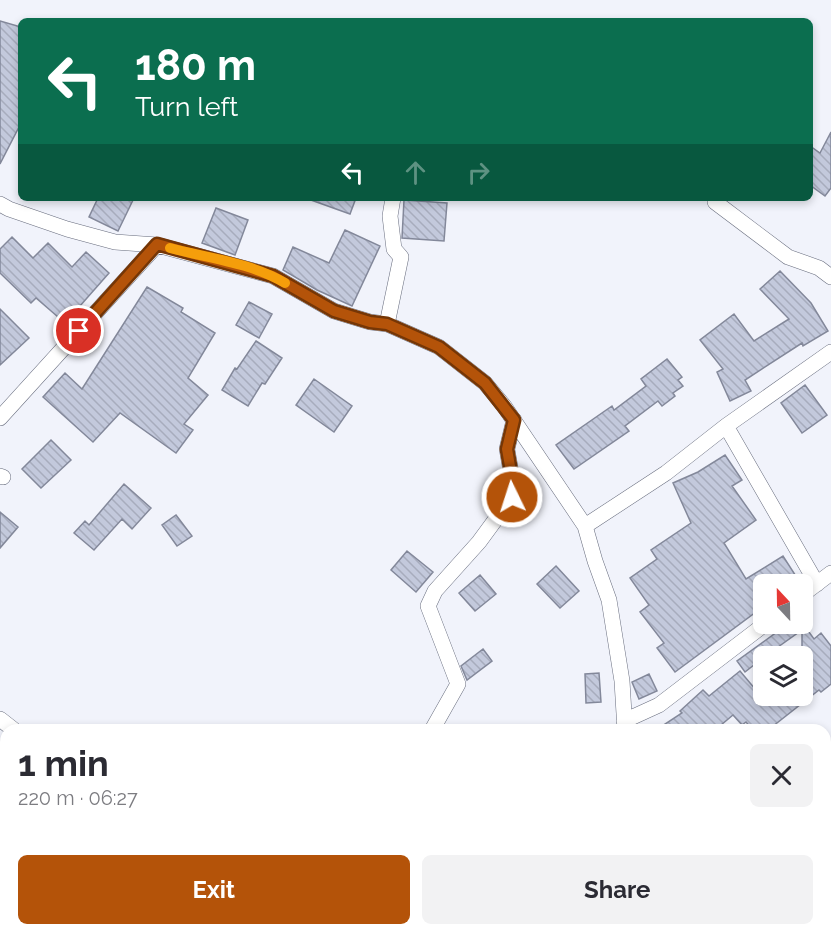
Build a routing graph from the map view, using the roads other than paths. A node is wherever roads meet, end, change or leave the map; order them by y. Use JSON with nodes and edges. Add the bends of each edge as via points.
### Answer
{"nodes":[{"id":1,"x":392,"y":201,"type":"edge"},
{"id":2,"x":715,"y":202,"type":"dead end"},
{"id":3,"x":0,"y":204,"type":"edge"},
{"id":4,"x":157,"y":244,"type":"junction"},
{"id":5,"x":831,"y":277,"type":"edge"},
{"id":6,"x":387,"y":324,"type":"junction"},
{"id":7,"x":831,"y":352,"type":"edge"},
{"id":8,"x":0,"y":418,"type":"edge"},
{"id":9,"x":514,"y":420,"type":"junction"},
{"id":10,"x":726,"y":426,"type":"junction"},
{"id":11,"x":585,"y":526,"type":"junction"},
{"id":12,"x":831,"y":573,"type":"edge"},
{"id":13,"x":817,"y":584,"type":"junction"},
{"id":14,"x":813,"y":587,"type":"edge"},
{"id":15,"x":753,"y":633,"type":"edge"},
{"id":16,"x":435,"y":724,"type":"edge"},
{"id":17,"x":624,"y":724,"type":"edge"},
{"id":18,"x":627,"y":724,"type":"edge"}],
"edges":[{"from":1,"to":6,"type":"street","via":[[394,249],[401,257]]},
{"from":2,"to":5,"type":"street","via":[[788,257],[819,268]]},
{"from":3,"to":4,"type":"street","via":[[115,242]]},
{"from":4,"to":6,"type":"street","via":[[273,276],[334,311]]},
{"from":4,"to":8,"type":"street"},
{"from":6,"to":9,"type":"street","via":[[439,347],[485,383]]},
{"from":7,"to":10,"type":"street"},
{"from":9,"to":11,"type":"street"},
{"from":9,"to":16,"type":"street","via":[[507,449],[512,497],[435,591],[428,606],[458,684]]},
{"from":10,"to":11,"type":"street","via":[[666,473]]},
{"from":10,"to":13,"type":"street"},
{"from":11,"to":17,"type":"street","via":[[609,600]]},
{"from":12,"to":13,"type":"street"},
{"from":13,"to":14,"type":"street"},
{"from":15,"to":18,"type":"street","via":[[659,705]]}]}
